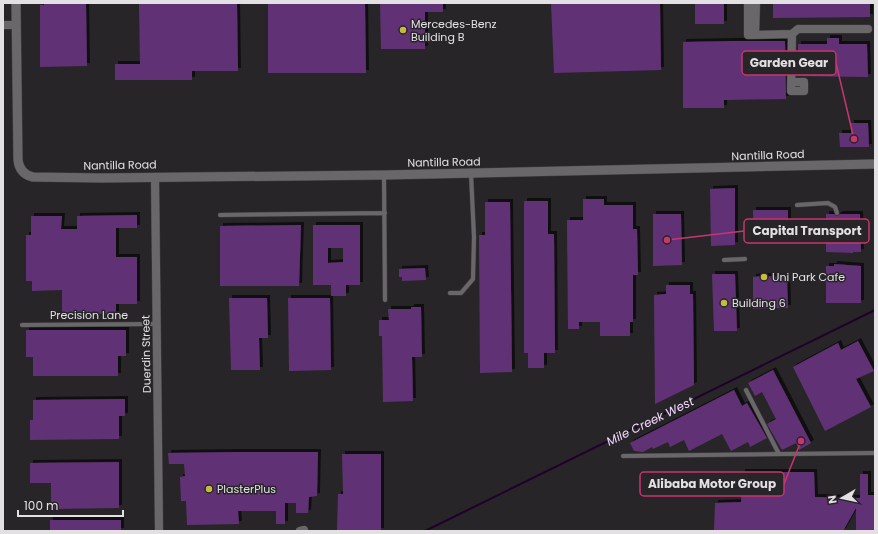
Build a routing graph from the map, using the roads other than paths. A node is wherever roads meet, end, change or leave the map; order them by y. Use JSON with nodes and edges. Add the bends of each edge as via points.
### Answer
{"nodes":[{"id":1,"x":16,"y":3,"type":"edge"},
{"id":2,"x":748,"y":3,"type":"edge"},
{"id":3,"x":756,"y":3,"type":"edge"},
{"id":4,"x":3,"y":25,"type":"edge"},
{"id":5,"x":16,"y":25,"type":"junction"},
{"id":6,"x":868,"y":29,"type":"dead end"},
{"id":7,"x":792,"y":34,"type":"junction"},
{"id":8,"x":756,"y":35,"type":"junction"},
{"id":9,"x":791,"y":82,"type":"dead end"},
{"id":10,"x":875,"y":164,"type":"edge"},
{"id":11,"x":471,"y":173,"type":"junction"},
{"id":12,"x":384,"y":175,"type":"junction"},
{"id":13,"x":156,"y":177,"type":"junction"},
{"id":14,"x":797,"y":205,"type":"dead end"},
{"id":15,"x":385,"y":213,"type":"junction"},
{"id":16,"x":837,"y":213,"type":"dead end"},
{"id":17,"x":220,"y":215,"type":"dead end"},
{"id":18,"x":745,"y":259,"type":"dead end"},
{"id":19,"x":724,"y":260,"type":"dead end"},
{"id":20,"x":450,"y":294,"type":"dead end"},
{"id":21,"x":385,"y":300,"type":"dead end"},
{"id":22,"x":22,"y":324,"type":"dead end"},
{"id":23,"x":157,"y":324,"type":"junction"},
{"id":24,"x":746,"y":390,"type":"dead end"},
{"id":25,"x":875,"y":453,"type":"edge"},
{"id":26,"x":779,"y":454,"type":"junction"},
{"id":27,"x":623,"y":456,"type":"dead end"},
{"id":28,"x":159,"y":531,"type":"edge"}],
"edges":[{"from":1,"to":5,"type":"street"},
{"from":2,"to":8,"type":"street","via":[[748,35]]},
{"from":3,"to":8,"type":"street"},
{"from":4,"to":5,"type":"street"},
{"from":5,"to":13,"type":"street","name":"Nantilla Road","via":[[19,166],[22,171],[28,176],[40,178]]},
{"from":6,"to":7,"type":"street","via":[[798,28]]},
{"from":7,"to":8,"type":"street"},
{"from":7,"to":9,"type":"street"},
{"from":10,"to":11,"type":"street","name":"Nantilla Road"},
{"from":11,"to":12,"type":"street","name":"Nantilla Road"},
{"from":11,"to":20,"type":"lane","via":[[473,279],[461,293]]},
{"from":12,"to":13,"type":"street","name":"Nantilla Road"},
{"from":12,"to":15,"type":"lane"},
{"from":13,"to":23,"type":"street","name":"Duerdin Street"},
{"from":14,"to":16,"type":"lane","via":[[832,204]]},
{"from":15,"to":17,"type":"lane"},
{"from":15,"to":21,"type":"lane"},
{"from":18,"to":19,"type":"lane"},
{"from":22,"to":23,"type":"lane","name":"Precision Lane"},
{"from":23,"to":28,"type":"street","name":"Duerdin Street"},
{"from":24,"to":26,"type":"lane"},
{"from":25,"to":26,"type":"lane"},
{"from":26,"to":27,"type":"lane"}]}
